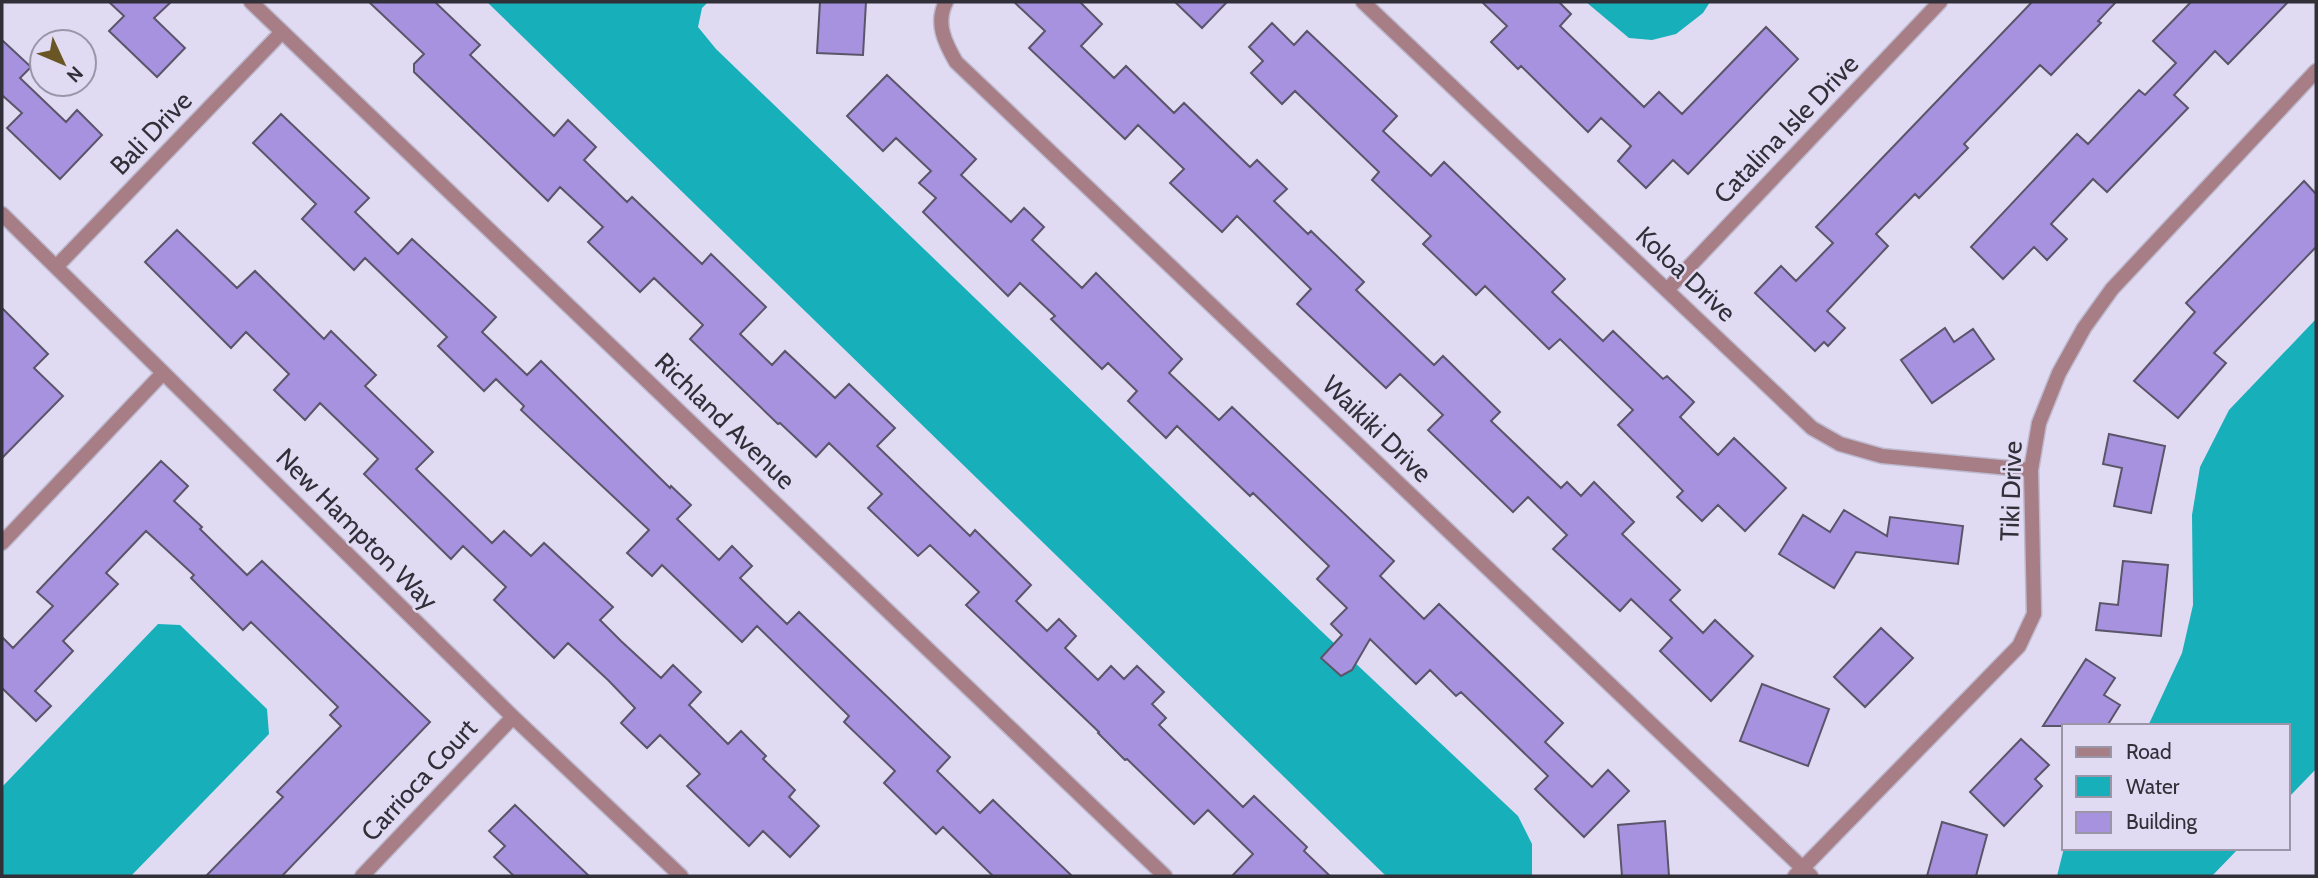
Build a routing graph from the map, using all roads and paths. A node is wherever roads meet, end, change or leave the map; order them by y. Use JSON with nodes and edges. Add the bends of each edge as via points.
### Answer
{"nodes":[{"id":1,"x":251,"y":2,"type":"edge"},
{"id":2,"x":946,"y":2,"type":"edge"},
{"id":3,"x":1363,"y":2,"type":"edge"},
{"id":4,"x":1940,"y":2,"type":"edge"},
{"id":5,"x":282,"y":32,"type":"junction"},
{"id":6,"x":2316,"y":71,"type":"edge"},
{"id":7,"x":2,"y":214,"type":"edge"},
{"id":8,"x":56,"y":267,"type":"junction"},
{"id":9,"x":1667,"y":290,"type":"junction"},
{"id":10,"x":163,"y":373,"type":"junction"},
{"id":11,"x":2031,"y":470,"type":"junction"},
{"id":12,"x":2,"y":543,"type":"edge"},
{"id":13,"x":513,"y":717,"type":"junction"},
{"id":14,"x":1802,"y":874,"type":"edge"},
{"id":15,"x":362,"y":876,"type":"edge"},
{"id":16,"x":681,"y":876,"type":"edge"},
{"id":17,"x":1165,"y":876,"type":"edge"}],
"edges":[{"from":1,"to":5,"type":"street","name":"Richland Avenue"},
{"from":2,"to":14,"type":"street","name":"Waikiki Drive","via":[[941,29],[956,62]]},
{"from":3,"to":9,"type":"street","name":"Koloa Drive"},
{"from":4,"to":9,"type":"street","name":"Catalina Isle Drive"},
{"from":5,"to":8,"type":"street","name":"Bali Drive"},
{"from":5,"to":17,"type":"street","name":"Richland Avenue"},
{"from":6,"to":11,"type":"street","name":"Tiki Drive","via":[[2098,308],[2059,373],[2039,423]]},
{"from":7,"to":8,"type":"street","name":"New Hampton Way"},
{"from":8,"to":10,"type":"street","name":"New Hampton Way"},
{"from":9,"to":11,"type":"street","name":"Koloa Drive","via":[[1812,428],[1839,444],[1882,456]]},
{"from":10,"to":12,"type":"street"},
{"from":10,"to":13,"type":"street","name":"New Hampton Way"},
{"from":11,"to":14,"type":"street","name":"Tiki Drive","via":[[2034,614],[2019,646]]},
{"from":13,"to":15,"type":"street","name":"Carrioca Court"},
{"from":13,"to":16,"type":"street","name":"New Hampton Way"}]}
